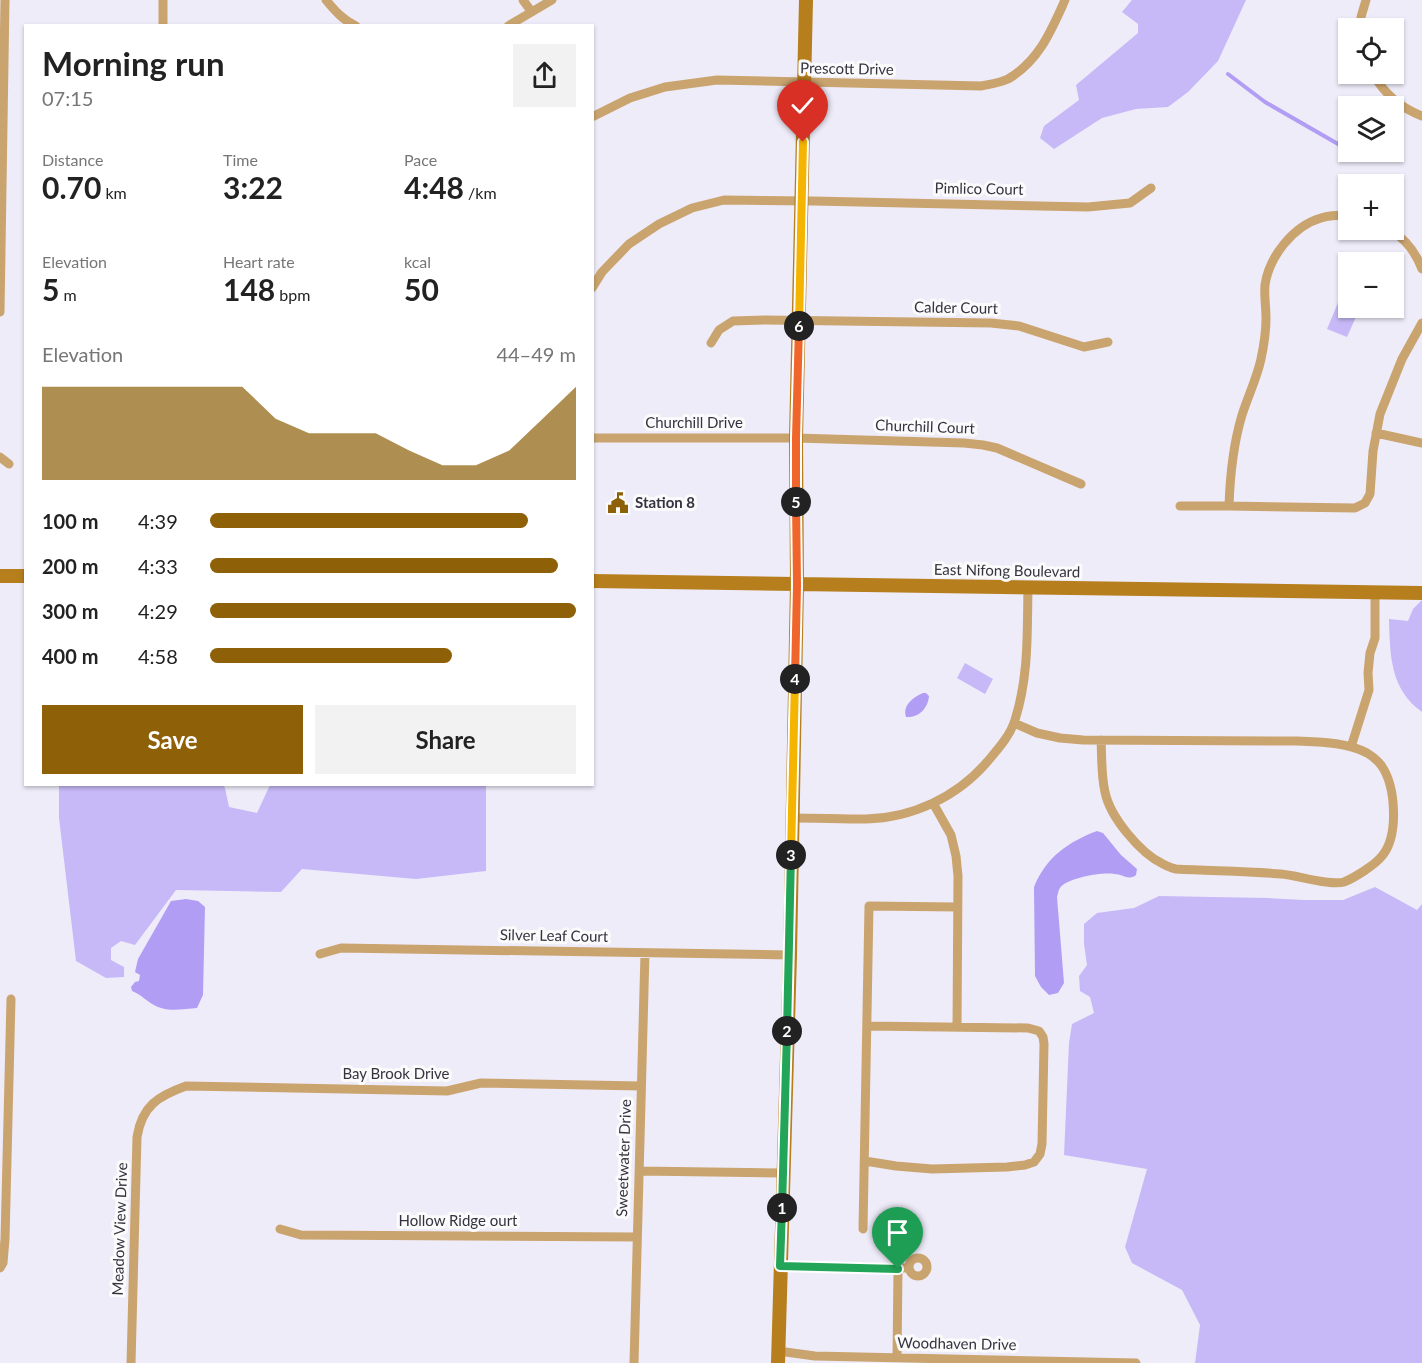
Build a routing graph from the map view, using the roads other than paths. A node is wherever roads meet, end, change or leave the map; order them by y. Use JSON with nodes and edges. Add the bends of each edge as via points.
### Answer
{"nodes":[{"id":1,"x":5,"y":0,"type":"edge"},
{"id":2,"x":163,"y":0,"type":"edge"},
{"id":3,"x":326,"y":0,"type":"edge"},
{"id":4,"x":524,"y":0,"type":"edge"},
{"id":5,"x":552,"y":0,"type":"edge"},
{"id":6,"x":806,"y":0,"type":"edge"},
{"id":7,"x":1065,"y":0,"type":"edge"},
{"id":8,"x":1366,"y":0,"type":"edge"},
{"id":9,"x":531,"y":11,"type":"junction"},
{"id":10,"x":1361,"y":18,"type":"edge"},
{"id":11,"x":163,"y":24,"type":"edge"},
{"id":12,"x":352,"y":24,"type":"edge"},
{"id":13,"x":511,"y":24,"type":"edge"},
{"id":14,"x":2,"y":35,"type":"edge"},
{"id":15,"x":805,"y":83,"type":"junction"},
{"id":16,"x":1378,"y":84,"type":"edge"},
{"id":17,"x":594,"y":116,"type":"edge"},
{"id":18,"x":1422,"y":116,"type":"edge"},
{"id":19,"x":1151,"y":188,"type":"dead end"},
{"id":20,"x":801,"y":200,"type":"junction"},
{"id":21,"x":1338,"y":215,"type":"edge"},
{"id":22,"x":1,"y":219,"type":"edge"},
{"id":23,"x":1403,"y":240,"type":"edge"},
{"id":24,"x":1422,"y":269,"type":"edge"},
{"id":25,"x":594,"y":285,"type":"edge"},
{"id":26,"x":0,"y":312,"type":"edge"},
{"id":27,"x":799,"y":320,"type":"junction"},
{"id":28,"x":1422,"y":323,"type":"edge"},
{"id":29,"x":1108,"y":342,"type":"dead end"},
{"id":30,"x":711,"y":343,"type":"dead end"},
{"id":31,"x":1376,"y":433,"type":"junction"},
{"id":32,"x":594,"y":438,"type":"edge"},
{"id":33,"x":796,"y":438,"type":"junction"},
{"id":34,"x":1422,"y":443,"type":"edge"},
{"id":35,"x":0,"y":457,"type":"edge"},
{"id":36,"x":9,"y":464,"type":"dead end"},
{"id":37,"x":1081,"y":484,"type":"dead end"},
{"id":38,"x":1180,"y":506,"type":"dead end"},
{"id":39,"x":1229,"y":506,"type":"junction"},
{"id":40,"x":0,"y":576,"type":"edge"},
{"id":41,"x":24,"y":576,"type":"edge"},
{"id":42,"x":594,"y":581,"type":"edge"},
{"id":43,"x":797,"y":585,"type":"junction"},
{"id":44,"x":1028,"y":588,"type":"junction"},
{"id":45,"x":1375,"y":593,"type":"junction"},
{"id":46,"x":1422,"y":593,"type":"edge"},
{"id":47,"x":1014,"y":723,"type":"junction"},
{"id":48,"x":1101,"y":740,"type":"junction"},
{"id":49,"x":1352,"y":747,"type":"junction"},
{"id":50,"x":933,"y":803,"type":"junction"},
{"id":51,"x":792,"y":818,"type":"junction"},
{"id":52,"x":957,"y":907,"type":"junction"},
{"id":53,"x":645,"y":953,"type":"junction"},
{"id":54,"x":320,"y":954,"type":"dead end"},
{"id":55,"x":789,"y":955,"type":"junction"},
{"id":56,"x":11,"y":999,"type":"dead end"},
{"id":57,"x":867,"y":1026,"type":"junction"},
{"id":58,"x":957,"y":1027,"type":"junction"},
{"id":59,"x":4,"y":1083,"type":"edge"},
{"id":60,"x":641,"y":1086,"type":"junction"},
{"id":61,"x":154,"y":1101,"type":"joint"},
{"id":62,"x":865,"y":1161,"type":"junction"},
{"id":63,"x":639,"y":1171,"type":"junction"},
{"id":64,"x":783,"y":1173,"type":"junction"},
{"id":65,"x":280,"y":1229,"type":"dead end"},
{"id":66,"x":863,"y":1229,"type":"dead end"},
{"id":67,"x":636,"y":1237,"type":"junction"},
{"id":68,"x":780,"y":1266,"type":"junction"},
{"id":69,"x":0,"y":1268,"type":"edge"},
{"id":70,"x":909,"y":1268,"type":"dead end"},
{"id":71,"x":898,"y":1269,"type":"junction"},
{"id":72,"x":778,"y":1357,"type":"edge"},
{"id":73,"x":897,"y":1358,"type":"junction"},
{"id":74,"x":814,"y":1359,"type":"edge"},
{"id":75,"x":131,"y":1363,"type":"edge"},
{"id":76,"x":634,"y":1363,"type":"edge"},
{"id":77,"x":1136,"y":1363,"type":"edge"}],
"edges":[{"from":1,"to":14,"type":"street"},
{"from":2,"to":11,"type":"street"},
{"from":3,"to":12,"type":"street","via":[[335,13]]},
{"from":4,"to":9,"type":"street"},
{"from":5,"to":9,"type":"street"},
{"from":6,"to":15,"type":"street"},
{"from":7,"to":15,"type":"street","name":"Prescott Drive","via":[[1042,48],[1030,63],[999,82],[981,86]]},
{"from":8,"to":10,"type":"street"},
{"from":9,"to":13,"type":"street"},
{"from":14,"to":22,"type":"street"},
{"from":15,"to":17,"type":"street","name":"Prescott Drive","via":[[717,80],[665,87],[630,98]]},
{"from":15,"to":20,"type":"street"},
{"from":16,"to":18,"type":"street","via":[[1395,101]]},
{"from":19,"to":20,"type":"street","name":"Pimlico Court","via":[[1130,203],[1088,207]]},
{"from":20,"to":25,"type":"street","name":"Pimlico Court","via":[[724,200],[692,208],[658,224],[630,244]]},
{"from":20,"to":27,"type":"street"},
{"from":21,"to":39,"type":"street","via":[[1320,218],[1300,229],[1270,265],[1265,286],[1264,343],[1233,456]]},
{"from":22,"to":26,"type":"street"},
{"from":23,"to":24,"type":"street"},
{"from":27,"to":29,"type":"street","name":"Calder Court","via":[[991,323],[1019,326],[1084,347]]},
{"from":27,"to":30,"type":"street","name":"Calder Court","via":[[733,321],[719,330]]},
{"from":27,"to":33,"type":"street"},
{"from":28,"to":31,"type":"street","via":[[1402,359]]},
{"from":31,"to":34,"type":"street"},
{"from":31,"to":39,"type":"street","via":[[1370,494],[1365,503],[1355,508]]},
{"from":32,"to":33,"type":"street","name":"Churchill Drive"},
{"from":33,"to":37,"type":"street","name":"Churchill Court","via":[[983,445]]},
{"from":33,"to":43,"type":"street"},
{"from":35,"to":36,"type":"street"},
{"from":38,"to":39,"type":"street"},
{"from":40,"to":41,"type":"street"},
{"from":42,"to":43,"type":"street","name":"East Nifong Boulevard"},
{"from":43,"to":44,"type":"street","name":"East Nifong Boulevard"},
{"from":43,"to":51,"type":"street"},
{"from":44,"to":45,"type":"street","name":"East Nifong Boulevard"},
{"from":44,"to":47,"type":"street","via":[[1026,665]]},
{"from":45,"to":46,"type":"street","name":"East Nifong Boulevard"},
{"from":45,"to":49,"type":"street","via":[[1370,690]]},
{"from":47,"to":48,"type":"street","via":[[1060,738]]},
{"from":47,"to":50,"type":"street","via":[[980,770]]},
{"from":48,"to":49,"type":"street","via":[[1296,741]]},
{"from":48,"to":49,"type":"street","via":[[1110,809],[1135,843],[1161,864],[1176,869],[1283,874],[1329,882],[1343,882],[1371,866],[1383,855],[1392,835],[1392,791],[1388,779],[1368,753]]},
{"from":50,"to":51,"type":"street","via":[[868,819]]},
{"from":50,"to":52,"type":"street","via":[[951,835],[956,856]]},
{"from":51,"to":55,"type":"street"},
{"from":52,"to":57,"type":"street","via":[[869,906]]},
{"from":52,"to":58,"type":"street"},
{"from":53,"to":54,"type":"street","name":"Silver Leaf Court","via":[[341,948]]},
{"from":53,"to":55,"type":"street","name":"Silver Leaf Court"},
{"from":53,"to":60,"type":"street","name":"Sweetwater Drive"},
{"from":55,"to":64,"type":"street"},
{"from":56,"to":59,"type":"street"},
{"from":57,"to":58,"type":"street"},
{"from":57,"to":62,"type":"street"},
{"from":58,"to":62,"type":"street","via":[[1028,1028],[1039,1031],[1043,1037],[1040,1154],[1025,1166],[1007,1167],[932,1169]]},
{"from":59,"to":69,"type":"street","via":[[5,1239]]},
{"from":60,"to":61,"type":"street","name":"Bay Brook Drive","via":[[481,1083],[447,1091],[186,1086]]},
{"from":60,"to":63,"type":"street","name":"Sweetwater Drive"},
{"from":61,"to":75,"type":"street","name":"Meadow View Drive","via":[[140,1123],[137,1137]]},
{"from":62,"to":66,"type":"street"},
{"from":63,"to":64,"type":"street"},
{"from":63,"to":67,"type":"street","name":"Sweetwater Drive"},
{"from":64,"to":68,"type":"street"},
{"from":65,"to":67,"type":"street","name":"Hollow Ridge ourt","via":[[301,1234]]},
{"from":67,"to":76,"type":"street","name":"Sweetwater Drive"},
{"from":68,"to":71,"type":"street"},
{"from":68,"to":72,"type":"street"},
{"from":70,"to":71,"type":"street"},
{"from":71,"to":73,"type":"street"},
{"from":72,"to":74,"type":"street","name":"Woodhaven Drive"},
{"from":73,"to":74,"type":"street","name":"Woodhaven Drive"},
{"from":73,"to":77,"type":"street","name":"Woodhaven Drive"}]}
